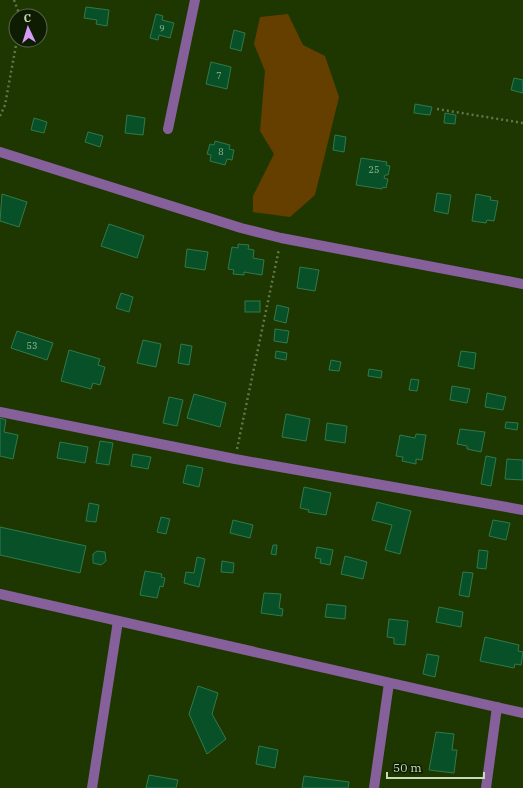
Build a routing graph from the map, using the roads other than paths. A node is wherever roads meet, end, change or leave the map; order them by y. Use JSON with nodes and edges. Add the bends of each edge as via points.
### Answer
{"nodes":[{"id":1,"x":196,"y":0,"type":"edge"},
{"id":2,"x":168,"y":129,"type":"dead end"},
{"id":3,"x":0,"y":152,"type":"edge"},
{"id":4,"x":523,"y":284,"type":"edge"},
{"id":5,"x":0,"y":412,"type":"edge"},
{"id":6,"x":523,"y":510,"type":"edge"},
{"id":7,"x":0,"y":594,"type":"edge"},
{"id":8,"x":118,"y":621,"type":"junction"},
{"id":9,"x":388,"y":683,"type":"junction"},
{"id":10,"x":497,"y":707,"type":"junction"},
{"id":11,"x":523,"y":713,"type":"edge"},
{"id":12,"x":92,"y":788,"type":"edge"},
{"id":13,"x":374,"y":788,"type":"edge"},
{"id":14,"x":486,"y":788,"type":"edge"}],
"edges":[{"from":1,"to":2,"type":"street"},
{"from":3,"to":4,"type":"street","via":[[233,226],[281,238]]},
{"from":5,"to":6,"type":"street","via":[[235,459]]},
{"from":7,"to":8,"type":"street"},
{"from":8,"to":9,"type":"street"},
{"from":8,"to":12,"type":"street"},
{"from":9,"to":10,"type":"street"},
{"from":9,"to":13,"type":"street"},
{"from":10,"to":11,"type":"street"},
{"from":10,"to":14,"type":"street"}]}
